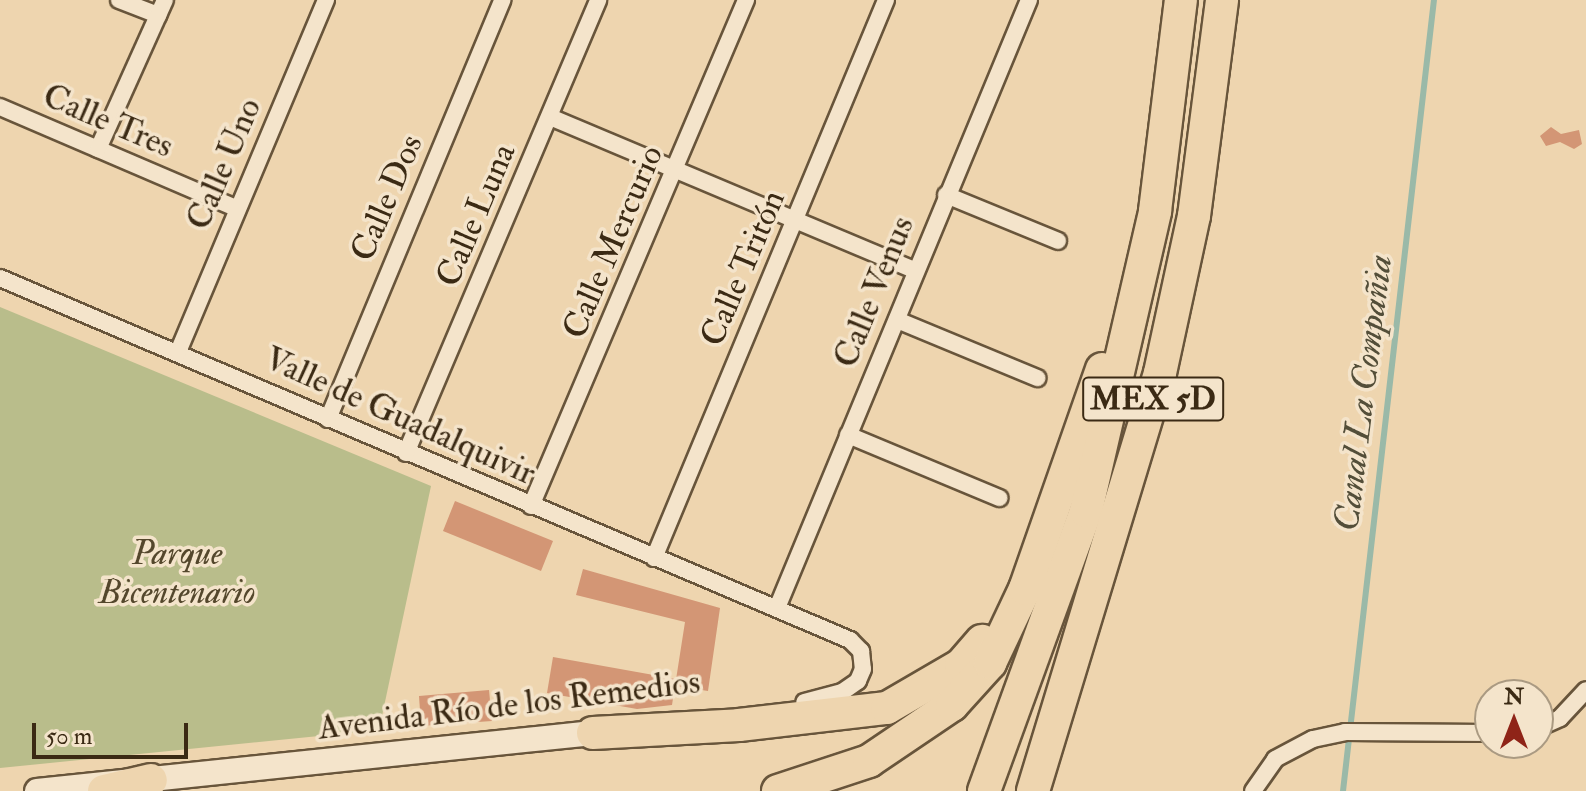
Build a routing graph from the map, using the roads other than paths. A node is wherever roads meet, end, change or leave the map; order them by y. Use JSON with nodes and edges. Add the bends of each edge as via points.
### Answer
{"nodes":[{"id":1,"x":119,"y":0,"type":"edge"},
{"id":2,"x":326,"y":0,"type":"edge"},
{"id":3,"x":502,"y":0,"type":"edge"},
{"id":4,"x":598,"y":0,"type":"edge"},
{"id":5,"x":746,"y":0,"type":"edge"},
{"id":6,"x":886,"y":0,"type":"edge"},
{"id":7,"x":1029,"y":0,"type":"edge"},
{"id":8,"x":1181,"y":0,"type":"edge"},
{"id":9,"x":1222,"y":0,"type":"edge"},
{"id":10,"x":162,"y":8,"type":"edge"},
{"id":11,"x":0,"y":107,"type":"edge"},
{"id":12,"x":550,"y":117,"type":"junction"},
{"id":13,"x":98,"y":149,"type":"junction"},
{"id":14,"x":677,"y":170,"type":"junction"},
{"id":15,"x":946,"y":195,"type":"junction"},
{"id":16,"x":236,"y":208,"type":"junction"},
{"id":17,"x":1155,"y":211,"type":"junction"},
{"id":18,"x":795,"y":223,"type":"junction"},
{"id":19,"x":1058,"y":241,"type":"dead end"},
{"id":20,"x":916,"y":271,"type":"junction"},
{"id":21,"x":0,"y":278,"type":"edge"},
{"id":22,"x":897,"y":320,"type":"junction"},
{"id":23,"x":178,"y":352,"type":"junction"},
{"id":24,"x":1037,"y":378,"type":"dead end"},
{"id":25,"x":328,"y":419,"type":"junction"},
{"id":26,"x":848,"y":435,"type":"junction"},
{"id":27,"x":406,"y":453,"type":"junction"},
{"id":28,"x":999,"y":498,"type":"dead end"},
{"id":29,"x":531,"y":506,"type":"junction"},
{"id":30,"x":654,"y":558,"type":"junction"},
{"id":31,"x":1025,"y":589,"type":"junction"},
{"id":32,"x":777,"y":608,"type":"junction"},
{"id":33,"x":1586,"y":690,"type":"edge"},
{"id":34,"x":1554,"y":721,"type":"edge"},
{"id":35,"x":1474,"y":732,"type":"edge"},
{"id":36,"x":593,"y":733,"type":"junction"},
{"id":37,"x":151,"y":780,"type":"junction"},
{"id":38,"x":987,"y":784,"type":"edge"},
{"id":39,"x":1033,"y":789,"type":"edge"},
{"id":40,"x":37,"y":791,"type":"edge"},
{"id":41,"x":104,"y":791,"type":"edge"},
{"id":42,"x":778,"y":791,"type":"edge"},
{"id":43,"x":1253,"y":791,"type":"edge"}],
"edges":[{"from":1,"to":10,"type":"street"},
{"from":2,"to":16,"type":"street","name":"Calle Uno"},
{"from":3,"to":25,"type":"street","name":"Calle Dos"},
{"from":4,"to":12,"type":"street","name":"Calle Luna"},
{"from":5,"to":14,"type":"street","name":"Calle Mercurio"},
{"from":6,"to":18,"type":"street","name":"Calle Tritón"},
{"from":7,"to":15,"type":"street","name":"Calle Venus"},
{"from":8,"to":17,"type":"highway","number":"MEX 5D"},
{"from":9,"to":39,"type":"highway","number":"MEX 5D","via":[[1194,216],[1160,373]]},
{"from":10,"to":13,"type":"street"},
{"from":11,"to":13,"type":"street","name":"Calle Tres"},
{"from":12,"to":14,"type":"street"},
{"from":12,"to":27,"type":"street","name":"Calle Luna"},
{"from":13,"to":16,"type":"street","name":"Calle Tres"},
{"from":14,"to":18,"type":"street"},
{"from":14,"to":29,"type":"street","name":"Calle Mercurio"},
{"from":15,"to":19,"type":"street"},
{"from":15,"to":20,"type":"street","name":"Calle Venus"},
{"from":16,"to":23,"type":"street","name":"Calle Uno"},
{"from":17,"to":31,"type":"highway"},
{"from":17,"to":38,"type":"highway","number":"MEX 5D","via":[[1086,511]]},
{"from":18,"to":20,"type":"street"},
{"from":18,"to":30,"type":"street","name":"Calle Tritón"},
{"from":20,"to":22,"type":"street","name":"Calle Venus"},
{"from":21,"to":23,"type":"street","name":"Valle de Guadalquivir"},
{"from":22,"to":24,"type":"street"},
{"from":22,"to":26,"type":"street","name":"Calle Venus"},
{"from":23,"to":25,"type":"street","name":"Valle de Guadalquivir"},
{"from":25,"to":27,"type":"street","name":"Valle de Guadalquivir"},
{"from":26,"to":28,"type":"street"},
{"from":26,"to":32,"type":"street","name":"Calle Venus"},
{"from":27,"to":29,"type":"street","name":"Valle de Guadalquivir"},
{"from":29,"to":30,"type":"street","name":"Valle de Guadalquivir"},
{"from":30,"to":32,"type":"street","name":"Valle de Guadalquivir"},
{"from":31,"to":36,"type":"highway","via":[[961,665],[887,708],[753,724]]},
{"from":31,"to":42,"type":"highway","via":[[990,663],[952,705],[869,761]]},
{"from":32,"to":36,"type":"street","name":"Avenida Río de los Remedios","via":[[850,640],[861,651],[858,681],[821,700]]},
{"from":33,"to":34,"type":"street"},
{"from":35,"to":43,"type":"street","via":[[1345,732],[1292,745],[1261,774]]},
{"from":36,"to":37,"type":"street","name":"Avenida Río de los Remedios"},
{"from":37,"to":40,"type":"street","name":"Avenida Río de los Remedios"},
{"from":37,"to":41,"type":"highway"}]}
